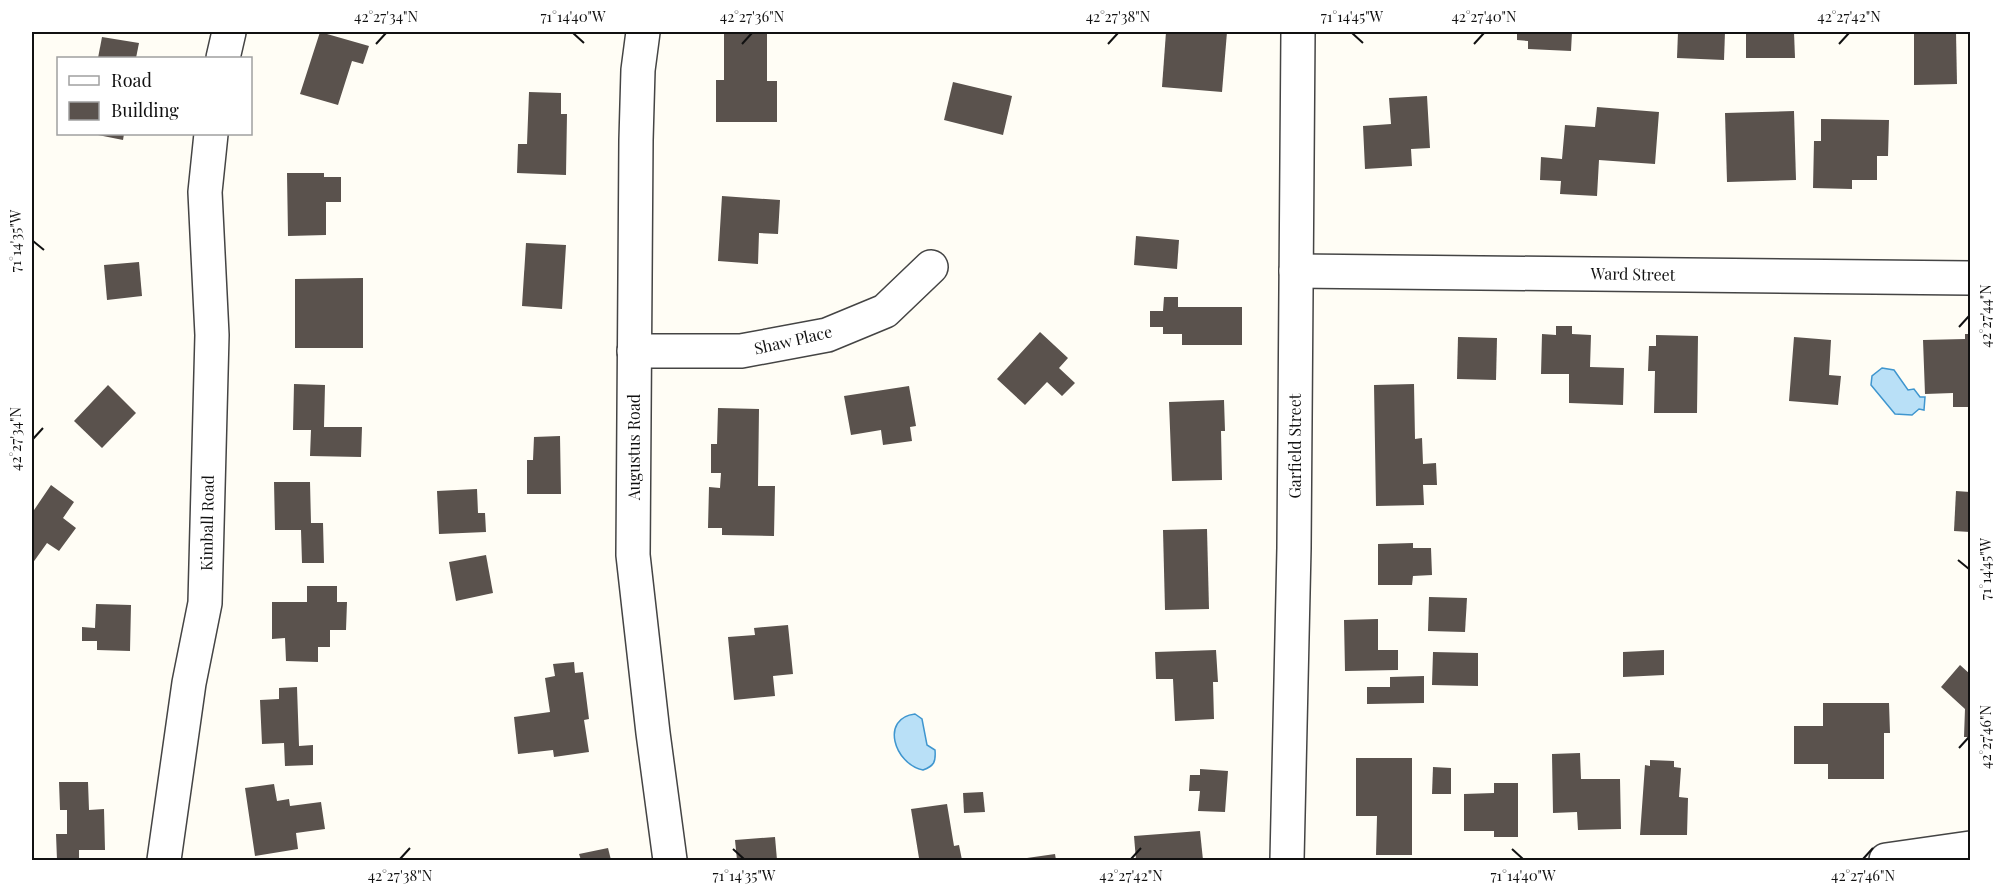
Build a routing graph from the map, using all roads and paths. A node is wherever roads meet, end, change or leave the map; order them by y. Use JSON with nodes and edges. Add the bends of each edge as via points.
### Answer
{"nodes":[{"id":1,"x":229,"y":32,"type":"edge"},
{"id":2,"x":643,"y":32,"type":"edge"},
{"id":3,"x":1298,"y":32,"type":"edge"},
{"id":4,"x":223,"y":57,"type":"edge"},
{"id":5,"x":211,"y":135,"type":"edge"},
{"id":6,"x":931,"y":267,"type":"dead end"},
{"id":7,"x":1296,"y":271,"type":"junction"},
{"id":8,"x":1971,"y":278,"type":"edge"},
{"id":9,"x":634,"y":351,"type":"junction"},
{"id":10,"x":1971,"y":848,"type":"edge"},
{"id":11,"x":164,"y":861,"type":"edge"},
{"id":12,"x":670,"y":861,"type":"edge"},
{"id":13,"x":1287,"y":861,"type":"edge"},
{"id":14,"x":1886,"y":861,"type":"edge"}],
"edges":[{"from":1,"to":4,"type":"street"},
{"from":2,"to":9,"type":"street","name":"Augustus Road","via":[[636,140]]},
{"from":3,"to":7,"type":"street","name":"Garfield Street"},
{"from":5,"to":11,"type":"street","name":"Kimball Road","via":[[206,182],[212,335],[206,603],[189,683]]},
{"from":6,"to":9,"type":"street","name":"Shaw Place","via":[[885,311],[827,335],[741,351]]},
{"from":7,"to":8,"type":"street","name":"Ward Street"},
{"from":7,"to":13,"type":"street","name":"Garfield Street"},
{"from":9,"to":12,"type":"street","name":"Augustus Road","via":[[633,555]]},
{"from":10,"to":14,"type":"street"}]}
